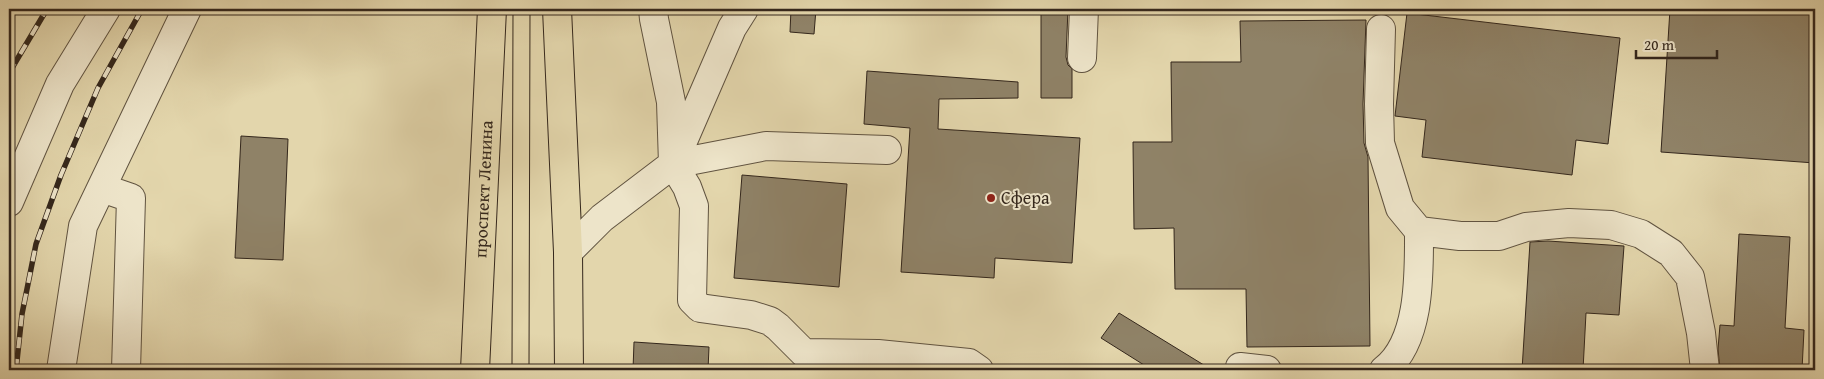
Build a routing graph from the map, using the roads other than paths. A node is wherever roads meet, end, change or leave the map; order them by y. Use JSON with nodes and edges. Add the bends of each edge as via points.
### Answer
{"nodes":[{"id":1,"x":106,"y":9,"type":"edge"},
{"id":2,"x":187,"y":9,"type":"edge"},
{"id":3,"x":492,"y":9,"type":"edge"},
{"id":4,"x":557,"y":9,"type":"edge"},
{"id":5,"x":744,"y":9,"type":"edge"},
{"id":6,"x":1084,"y":9,"type":"edge"},
{"id":7,"x":659,"y":12,"type":"edge"},
{"id":8,"x":1381,"y":29,"type":"dead end"},
{"id":9,"x":1082,"y":58,"type":"dead end"},
{"id":10,"x":887,"y":150,"type":"dead end"},
{"id":11,"x":673,"y":164,"type":"junction"},
{"id":12,"x":102,"y":188,"type":"junction"},
{"id":13,"x":9,"y":202,"type":"edge"},
{"id":14,"x":1419,"y":231,"type":"junction"},
{"id":15,"x":568,"y":252,"type":"junction"},
{"id":16,"x":845,"y":362,"type":"edge"},
{"id":17,"x":1240,"y":368,"type":"dead end"},
{"id":18,"x":61,"y":370,"type":"edge"},
{"id":19,"x":126,"y":370,"type":"edge"},
{"id":20,"x":475,"y":370,"type":"edge"},
{"id":21,"x":569,"y":370,"type":"edge"},
{"id":22,"x":979,"y":370,"type":"edge"},
{"id":23,"x":1266,"y":370,"type":"edge"},
{"id":24,"x":1384,"y":370,"type":"edge"},
{"id":25,"x":1705,"y":370,"type":"edge"}],
"edges":[{"from":1,"to":13,"type":"lane","via":[[60,84]]},
{"from":2,"to":12,"type":"lane"},
{"from":3,"to":20,"type":"main road","name":"проспект Ленина"},
{"from":4,"to":15,"type":"main road"},
{"from":5,"to":11,"type":"lane","via":[[732,28]]},
{"from":6,"to":9,"type":"lane"},
{"from":7,"to":11,"type":"lane","via":[[672,102]]},
{"from":8,"to":14,"type":"lane","via":[[1380,143],[1400,208]]},
{"from":10,"to":11,"type":"lane","via":[[766,146]]},
{"from":11,"to":15,"type":"lane","via":[[602,218]]},
{"from":11,"to":16,"type":"lane","via":[[694,206],[692,300],[700,308],[770,321],[804,353]]},
{"from":12,"to":18,"type":"lane","via":[[83,226]]},
{"from":12,"to":19,"type":"lane","via":[[131,198]]},
{"from":14,"to":24,"type":"lane","via":[[1413,324],[1395,362]]},
{"from":14,"to":25,"type":"lane","via":[[1499,236],[1526,227],[1569,223],[1611,225],[1641,234],[1671,253],[1690,277],[1702,333]]},
{"from":15,"to":21,"type":"main road"},
{"from":16,"to":22,"type":"lane","via":[[878,354],[969,363]]},
{"from":17,"to":23,"type":"lane"}]}
